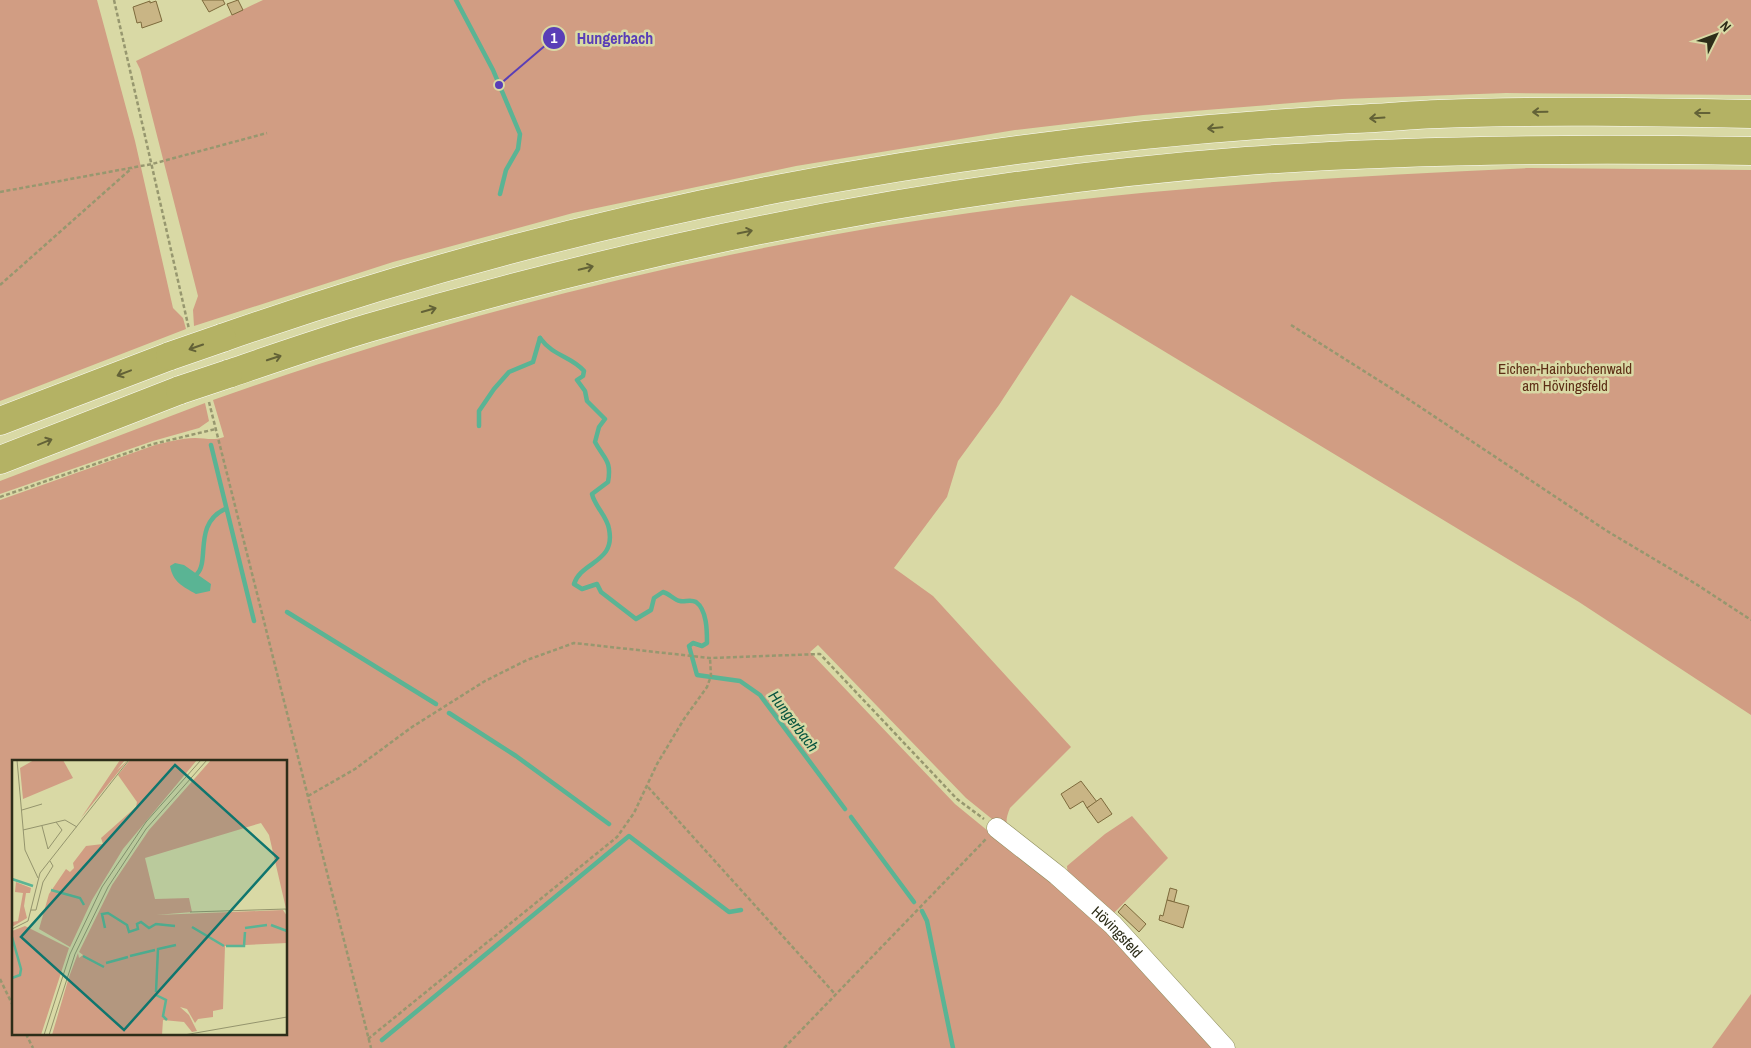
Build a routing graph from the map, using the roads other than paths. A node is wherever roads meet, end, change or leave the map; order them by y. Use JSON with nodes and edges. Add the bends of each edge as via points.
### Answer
{"nodes":[{"id":1,"x":1751,"y":114,"type":"edge"},
{"id":2,"x":1751,"y":151,"type":"edge"},
{"id":3,"x":0,"y":421,"type":"edge"},
{"id":4,"x":0,"y":460,"type":"edge"},
{"id":5,"x":997,"y":828,"type":"road end"},
{"id":6,"x":1225,"y":1048,"type":"edge"}],
"edges":[{"from":1,"to":3,"type":"highway","one_way":true,"bridge":true,"via":[[1436,114],[1140,134],[927,164],[770,191],[550,241],[332,301],[170,356]]},
{"from":4,"to":2,"type":"highway","one_way":true,"bridge":true,"via":[[180,390],[364,329],[578,270],[726,236],[920,200],[1061,180],[1291,159],[1584,148]]},
{"from":5,"to":6,"type":"street","name":"Hövingsfeld","via":[[1113,925]]}]}
